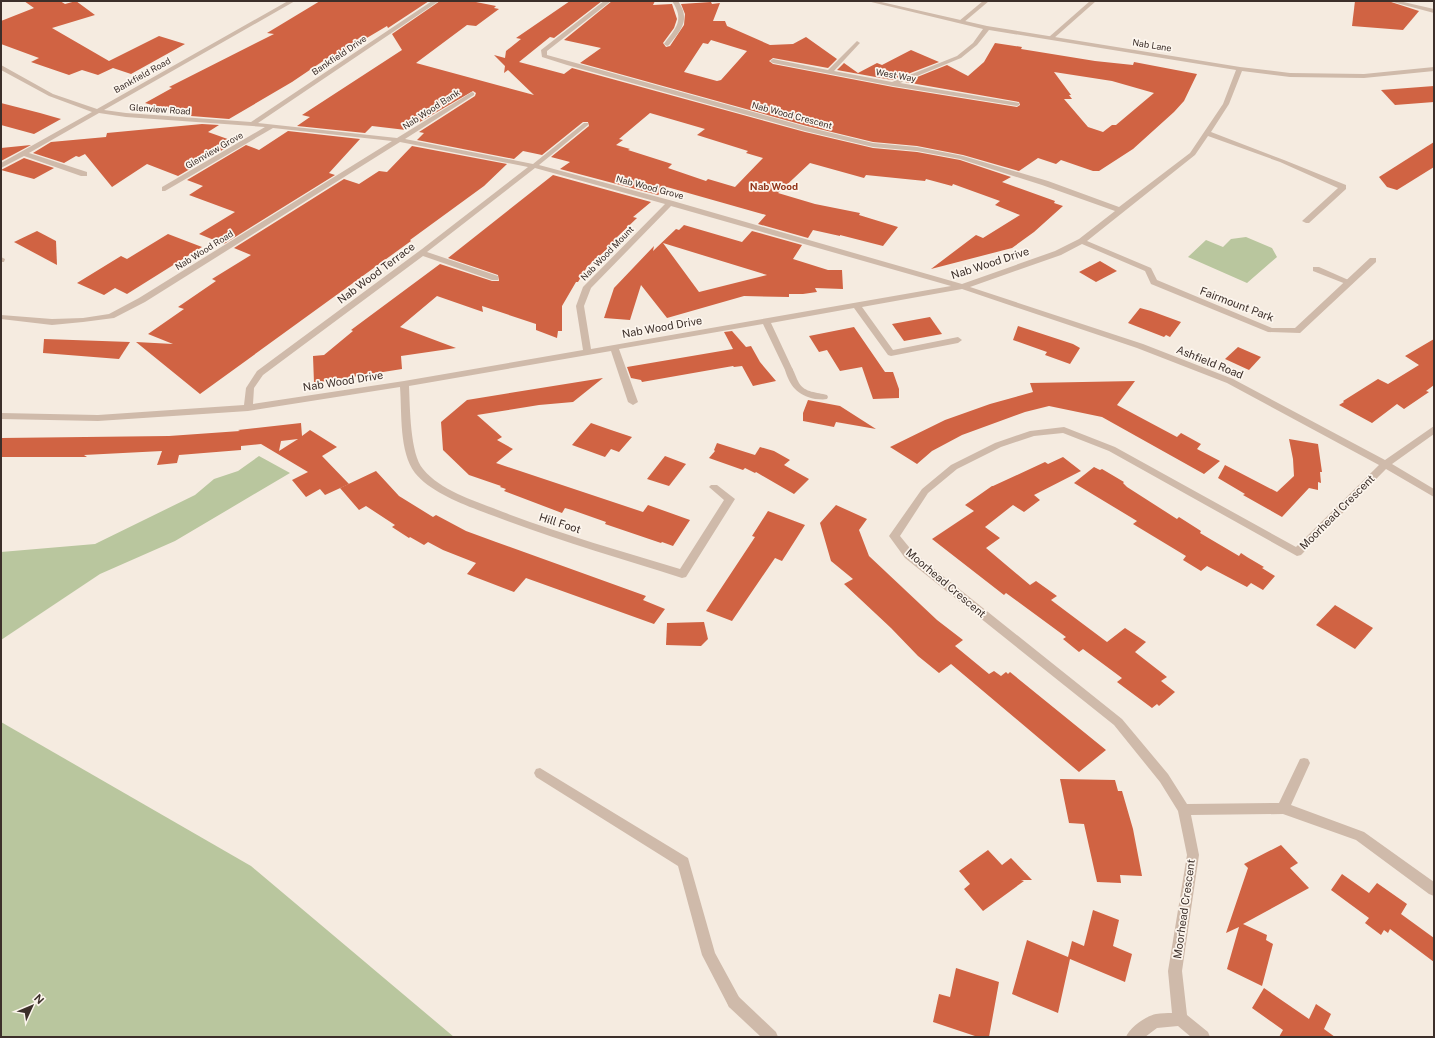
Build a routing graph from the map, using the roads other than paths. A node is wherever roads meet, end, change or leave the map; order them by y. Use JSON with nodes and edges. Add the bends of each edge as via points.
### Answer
{"nodes":[{"id":1,"x":292,"y":1,"type":"edge"},
{"id":2,"x":436,"y":1,"type":"edge"},
{"id":3,"x":608,"y":1,"type":"edge"},
{"id":4,"x":676,"y":1,"type":"edge"},
{"id":5,"x":870,"y":1,"type":"edge"},
{"id":6,"x":888,"y":1,"type":"edge"},
{"id":7,"x":986,"y":1,"type":"edge"},
{"id":8,"x":1093,"y":1,"type":"edge"},
{"id":9,"x":1392,"y":1,"type":"edge"},
{"id":10,"x":894,"y":6,"type":"junction"},
{"id":11,"x":1434,"y":11,"type":"edge"},
{"id":12,"x":961,"y":22,"type":"junction"},
{"id":13,"x":987,"y":28,"type":"junction"},
{"id":14,"x":1051,"y":38,"type":"junction"},
{"id":15,"x":857,"y":43,"type":"dead end"},
{"id":16,"x":667,"y":44,"type":"dead end"},
{"id":17,"x":773,"y":61,"type":"dead end"},
{"id":18,"x":1,"y":67,"type":"edge"},
{"id":19,"x":1240,"y":69,"type":"junction"},
{"id":20,"x":1434,"y":69,"type":"edge"},
{"id":21,"x":829,"y":72,"type":"junction"},
{"id":22,"x":893,"y":84,"type":"junction"},
{"id":23,"x":472,"y":94,"type":"dead end"},
{"id":24,"x":1016,"y":104,"type":"dead end"},
{"id":25,"x":97,"y":111,"type":"junction"},
{"id":26,"x":252,"y":124,"type":"junction"},
{"id":27,"x":586,"y":124,"type":"dead end"},
{"id":28,"x":272,"y":126,"type":"junction"},
{"id":29,"x":328,"y":132,"type":"joint"},
{"id":30,"x":1207,"y":133,"type":"junction"},
{"id":31,"x":400,"y":140,"type":"junction"},
{"id":32,"x":25,"y":154,"type":"junction"},
{"id":33,"x":1,"y":166,"type":"edge"},
{"id":34,"x":534,"y":166,"type":"junction"},
{"id":35,"x":84,"y":174,"type":"dead end"},
{"id":36,"x":165,"y":189,"type":"dead end"},
{"id":37,"x":670,"y":203,"type":"junction"},
{"id":38,"x":1120,"y":210,"type":"junction"},
{"id":39,"x":1306,"y":222,"type":"dead end"},
{"id":40,"x":1082,"y":241,"type":"junction"},
{"id":41,"x":422,"y":253,"type":"junction"},
{"id":42,"x":1373,"y":260,"type":"dead end"},
{"id":43,"x":1316,"y":269,"type":"dead end"},
{"id":44,"x":495,"y":278,"type":"dead end"},
{"id":45,"x":1349,"y":282,"type":"junction"},
{"id":46,"x":962,"y":287,"type":"junction"},
{"id":47,"x":857,"y":306,"type":"junction"},
{"id":48,"x":1,"y":317,"type":"edge"},
{"id":49,"x":766,"y":321,"type":"junction"},
{"id":50,"x":958,"y":340,"type":"dead end"},
{"id":51,"x":614,"y":347,"type":"junction"},
{"id":52,"x":586,"y":351,"type":"junction"},
{"id":53,"x":404,"y":384,"type":"junction"},
{"id":54,"x":824,"y":397,"type":"dead end"},
{"id":55,"x":632,"y":402,"type":"dead end"},
{"id":56,"x":248,"y":408,"type":"junction"},
{"id":57,"x":1,"y":416,"type":"edge"},
{"id":58,"x":1434,"y":429,"type":"edge"},
{"id":59,"x":1385,"y":464,"type":"junction"},
{"id":60,"x":714,"y":486,"type":"dead end"},
{"id":61,"x":1434,"y":494,"type":"edge"},
{"id":62,"x":1304,"y":763,"type":"dead end"},
{"id":63,"x":540,"y":773,"type":"dead end"},
{"id":64,"x":1283,"y":808,"type":"junction"},
{"id":65,"x":1184,"y":810,"type":"junction"},
{"id":66,"x":1434,"y":890,"type":"edge"},
{"id":67,"x":1180,"y":1019,"type":"junction"},
{"id":68,"x":771,"y":1037,"type":"edge"},
{"id":69,"x":1133,"y":1037,"type":"edge"},
{"id":70,"x":1203,"y":1037,"type":"edge"}],
"edges":[{"from":1,"to":25,"type":"street","name":"Bankfield Road"},
{"from":2,"to":26,"type":"street","name":"Bankfield Drive"},
{"from":3,"to":38,"type":"street","name":"Nab Wood Crescent","via":[[544,50],[544,56],[865,144],[962,157]]},
{"from":4,"to":16,"type":"street","via":[[683,18]]},
{"from":5,"to":10,"type":"street","name":"Nab Lane"},
{"from":6,"to":10,"type":"street"},
{"from":7,"to":12,"type":"street"},
{"from":8,"to":14,"type":"street"},
{"from":9,"to":11,"type":"street"},
{"from":10,"to":12,"type":"street","name":"Nab Lane"},
{"from":12,"to":13,"type":"street","name":"Nab Lane"},
{"from":13,"to":14,"type":"street","name":"Nab Lane"},
{"from":13,"to":22,"type":"street","via":[[975,44],[959,57]]},
{"from":14,"to":19,"type":"street","name":"Nab Lane"},
{"from":15,"to":21,"type":"street"},
{"from":17,"to":21,"type":"street","name":"West Way"},
{"from":18,"to":25,"type":"street","name":"Glenview Road","via":[[51,95]]},
{"from":19,"to":20,"type":"street","name":"Nab Lane","via":[[1290,75],[1364,76]]},
{"from":19,"to":30,"type":"street","name":"Nab Wood Drive","via":[[1226,104]]},
{"from":21,"to":22,"type":"street","name":"West Way"},
{"from":22,"to":24,"type":"street","name":"West Way"},
{"from":23,"to":31,"type":"street","name":"Nab Wood Bank"},
{"from":25,"to":26,"type":"street","name":"Glenview Road"},
{"from":25,"to":32,"type":"street","name":"Bankfield Road"},
{"from":26,"to":28,"type":"street","name":"Glenview Road"},
{"from":27,"to":34,"type":"street","name":"Nab Wood Terrace"},
{"from":28,"to":29,"type":"street","name":"Glenview Road"},
{"from":28,"to":36,"type":"street","name":"Glenview Grove"},
{"from":29,"to":31,"type":"street","name":"Nab Wood Grove"},
{"from":30,"to":38,"type":"street","name":"Nab Wood Drive","via":[[1193,154]]},
{"from":30,"to":39,"type":"street","via":[[1343,187]]},
{"from":31,"to":34,"type":"street","name":"Nab Wood Grove"},
{"from":31,"to":48,"type":"street","name":"Nab Wood Road","via":[[142,300],[111,316],[52,322]]},
{"from":32,"to":33,"type":"street","name":"Bankfield Road"},
{"from":32,"to":35,"type":"street"},
{"from":34,"to":37,"type":"street","name":"Nab Wood Grove"},
{"from":34,"to":41,"type":"street","name":"Nab Wood Terrace"},
{"from":37,"to":46,"type":"street","name":"Nab Wood Grove"},
{"from":37,"to":52,"type":"street","name":"Nab Wood Mount","via":[[587,287],[580,306]]},
{"from":38,"to":40,"type":"street","name":"Nab Wood Drive"},
{"from":40,"to":45,"type":"street","name":"Fairmount Park","via":[[1148,270],[1154,282],[1271,330],[1298,331]]},
{"from":40,"to":46,"type":"street","name":"Nab Wood Drive","via":[[1058,253]]},
{"from":41,"to":44,"type":"street"},
{"from":41,"to":56,"type":"street","name":"Nab Wood Terrace","via":[[260,373],[250,388]]},
{"from":42,"to":45,"type":"street","name":"Fairmount Park"},
{"from":43,"to":45,"type":"street"},
{"from":46,"to":47,"type":"street","name":"Nab Wood Drive"},
{"from":46,"to":59,"type":"street","name":"Ashfield Road","via":[[1140,346],[1230,381]]},
{"from":47,"to":49,"type":"street","name":"Nab Wood Drive"},
{"from":47,"to":50,"type":"street","via":[[891,353]]},
{"from":49,"to":51,"type":"street","name":"Nab Wood Drive"},
{"from":49,"to":54,"type":"street","via":[[795,385],[800,391],[811,396]]},
{"from":51,"to":52,"type":"street","name":"Nab Wood Drive"},
{"from":51,"to":55,"type":"street"},
{"from":52,"to":53,"type":"street","name":"Nab Wood Drive"},
{"from":53,"to":56,"type":"street","name":"Nab Wood Drive"},
{"from":53,"to":60,"type":"street","name":"Hill Foot","via":[[410,455],[419,471],[436,485],[462,500],[533,527],[682,574],[730,499]]},
{"from":56,"to":57,"type":"street","name":"Nab Wood Drive","via":[[98,418]]},
{"from":58,"to":59,"type":"street"},
{"from":59,"to":61,"type":"street","name":"Ashfield Road"},
{"from":59,"to":65,"type":"street","name":"Moorhead Crescent","via":[[1297,552],[1112,449],[1064,430],[1033,433],[998,445],[954,467],[925,491],[894,536],[909,556],[1118,722],[1164,778]]},
{"from":62,"to":64,"type":"street"},
{"from":63,"to":68,"type":"street","via":[[683,862],[708,955],[734,1002]]},
{"from":64,"to":65,"type":"street"},
{"from":64,"to":66,"type":"street","via":[[1360,836]]},
{"from":65,"to":67,"type":"street","name":"Moorhead Crescent","via":[[1193,855],[1175,971]]},
{"from":67,"to":69,"type":"street","via":[[1155,1021]]},
{"from":67,"to":70,"type":"street"}]}
